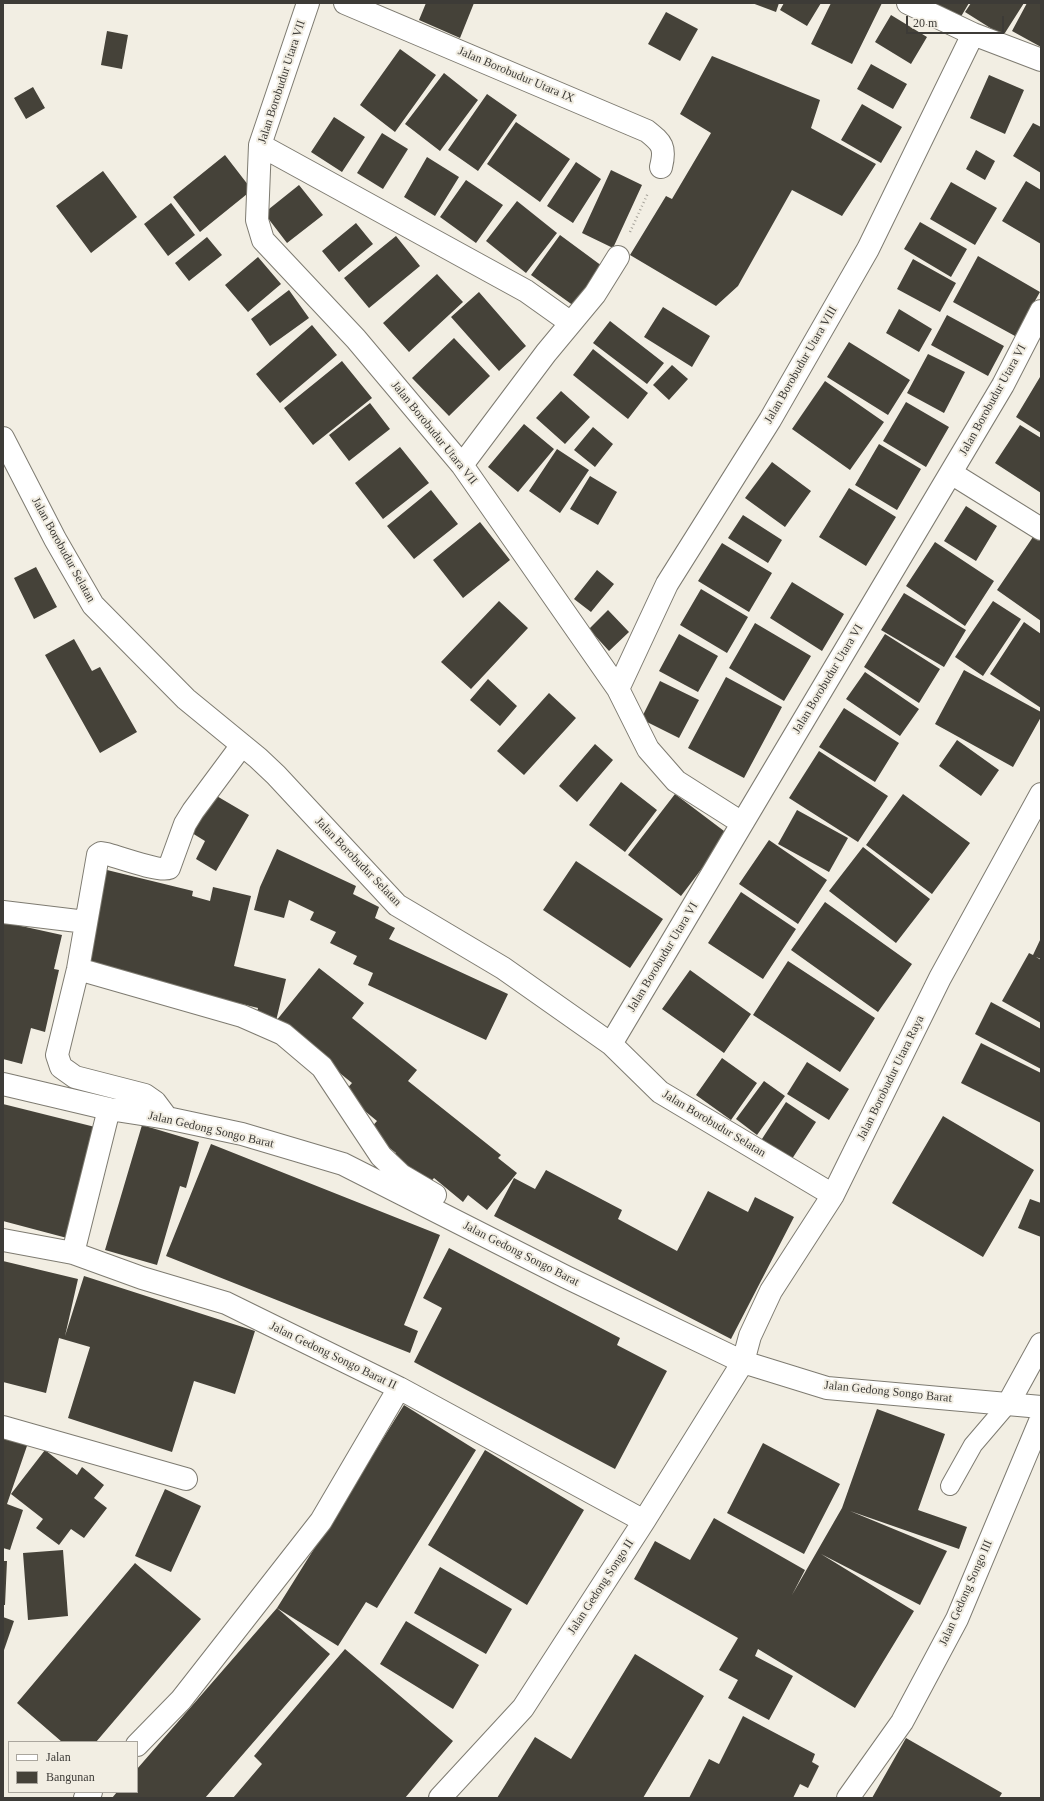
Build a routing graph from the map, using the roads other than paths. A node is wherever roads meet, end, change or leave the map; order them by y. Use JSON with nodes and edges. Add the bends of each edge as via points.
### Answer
{"nodes":[{"id":1,"x":308,"y":3,"type":"edge"},
{"id":2,"x":345,"y":3,"type":"edge"},
{"id":3,"x":908,"y":3,"type":"edge"},
{"id":4,"x":973,"y":34,"type":"junction"},
{"id":5,"x":1041,"y":60,"type":"edge"},
{"id":6,"x":260,"y":145,"type":"junction"},
{"id":7,"x":660,"y":167,"type":"road end"},
{"id":8,"x":618,"y":258,"type":"road end"},
{"id":9,"x":1041,"y":311,"type":"edge"},
{"id":10,"x":571,"y":323,"type":"junction"},
{"id":11,"x":3,"y":438,"type":"edge"},
{"id":12,"x":462,"y":465,"type":"junction"},
{"id":13,"x":951,"y":473,"type":"junction"},
{"id":14,"x":1041,"y":529,"type":"edge"},
{"id":15,"x":618,"y":690,"type":"junction"},
{"id":16,"x":242,"y":745,"type":"junction"},
{"id":17,"x":1041,"y":794,"type":"edge"},
{"id":18,"x":742,"y":823,"type":"junction"},
{"id":19,"x":3,"y":912,"type":"edge"},
{"id":20,"x":86,"y":922,"type":"junction"},
{"id":21,"x":78,"y":970,"type":"junction"},
{"id":22,"x":611,"y":1044,"type":"junction"},
{"id":23,"x":3,"y":1084,"type":"edge"},
{"id":24,"x":109,"y":1109,"type":"junction"},
{"id":25,"x":167,"y":1118,"type":"junction"},
{"id":26,"x":833,"y":1195,"type":"junction"},
{"id":27,"x":3,"y":1240,"type":"edge"},
{"id":28,"x":72,"y":1252,"type":"junction"},
{"id":29,"x":566,"y":1277,"type":"junction"},
{"id":30,"x":1041,"y":1344,"type":"edge"},
{"id":31,"x":743,"y":1362,"type":"junction"},
{"id":32,"x":399,"y":1388,"type":"junction"},
{"id":33,"x":1008,"y":1404,"type":"junction"},
{"id":34,"x":1041,"y":1407,"type":"edge"},
{"id":35,"x":1041,"y":1419,"type":"edge"},
{"id":36,"x":3,"y":1427,"type":"edge"},
{"id":37,"x":186,"y":1479,"type":"dead end"},
{"id":38,"x":950,"y":1486,"type":"dead end"},
{"id":39,"x":644,"y":1521,"type":"junction"},
{"id":40,"x":138,"y":1744,"type":"edge"},
{"id":41,"x":440,"y":1798,"type":"edge"},
{"id":42,"x":848,"y":1798,"type":"edge"}],
"edges":[{"from":1,"to":6,"type":"street","name":"Jalan Borobudur Utara VII"},
{"from":2,"to":7,"type":"street","name":"Jalan Borobudur Utara IX","via":[[647,131],[661,143],[664,155]]},
{"from":3,"to":4,"type":"street"},
{"from":4,"to":5,"type":"street"},
{"from":4,"to":15,"type":"street","name":"Jalan Borobudur Utara VIII","via":[[868,249],[770,420],[666,584]]},
{"from":6,"to":10,"type":"street","via":[[526,291]]},
{"from":6,"to":12,"type":"street","name":"Jalan Borobudur Utara VII","via":[[257,220],[263,240],[356,339]]},
{"from":8,"to":10,"type":"street","via":[[595,294]]},
{"from":9,"to":13,"type":"street","name":"Jalan Borobudur Utara VI","via":[[1003,386]]},
{"from":10,"to":12,"type":"street"},
{"from":11,"to":16,"type":"street","name":"Jalan Borobudur Selatan","via":[[55,539],[93,605],[186,699]]},
{"from":12,"to":15,"type":"street","name":"Jalan Borobudur Utara VII"},
{"from":13,"to":14,"type":"street"},
{"from":13,"to":18,"type":"street","name":"Jalan Borobudur Utara VI"},
{"from":15,"to":18,"type":"street","name":"Jalan Borobudur Utara VII","via":[[648,749],[676,780]]},
{"from":16,"to":20,"type":"street","via":[[185,824],[169,868],[163,869],[107,854],[98,855]]},
{"from":16,"to":22,"type":"street","name":"Jalan Borobudur Selatan","via":[[276,775],[397,905],[503,968]]},
{"from":17,"to":26,"type":"street","name":"Jalan Borobudur Utara Raya","via":[[940,978]]},
{"from":18,"to":22,"type":"street","name":"Jalan Borobudur Utara VI"},
{"from":19,"to":20,"type":"street"},
{"from":20,"to":21,"type":"street"},
{"from":21,"to":25,"type":"street","via":[[57,1055],[61,1067],[74,1077],[145,1095],[155,1102]]},
{"from":21,"to":29,"type":"street","via":[[242,1016],[283,1034],[322,1067],[381,1156],[401,1175],[426,1191],[529,1241],[546,1252]]},
{"from":22,"to":26,"type":"street","name":"Jalan Borobudur Selatan","via":[[660,1092]]},
{"from":23,"to":24,"type":"street","name":"Jalan Gedong Songo Barat"},
{"from":24,"to":25,"type":"street","name":"Jalan Gedong Songo Barat"},
{"from":24,"to":28,"type":"street"},
{"from":25,"to":29,"type":"street","name":"Jalan Gedong Songo Barat","via":[[242,1134],[343,1164]]},
{"from":26,"to":31,"type":"street","name":"Jalan Borobudur Utara Raya","via":[[771,1291],[750,1336]]},
{"from":27,"to":28,"type":"street","name":"Jalan Gedong Songo Barat II"},
{"from":28,"to":32,"type":"street","name":"Jalan Gedong Songo Barat II","via":[[142,1278],[226,1303]]},
{"from":29,"to":31,"type":"street","name":"Jalan Gedong Songo Barat"},
{"from":30,"to":33,"type":"street"},
{"from":31,"to":33,"type":"street","name":"Jalan Gedong Songo Barat","via":[[827,1388]]},
{"from":31,"to":39,"type":"street","name":"Jalan Gedong Songo II"},
{"from":32,"to":39,"type":"street","name":"Jalan Gedong Songo Barat II"},
{"from":32,"to":40,"type":"street","via":[[321,1521],[181,1700]]},
{"from":33,"to":34,"type":"street","name":"Jalan Gedong Songo Barat"},
{"from":33,"to":38,"type":"lane","via":[[973,1445]]},
{"from":35,"to":42,"type":"street","name":"Jalan Gedong Songo III","via":[[957,1619],[902,1722]]},
{"from":36,"to":37,"type":"street"},
{"from":39,"to":41,"type":"street","name":"Jalan Gedong Songo II","via":[[523,1708]]}]}
